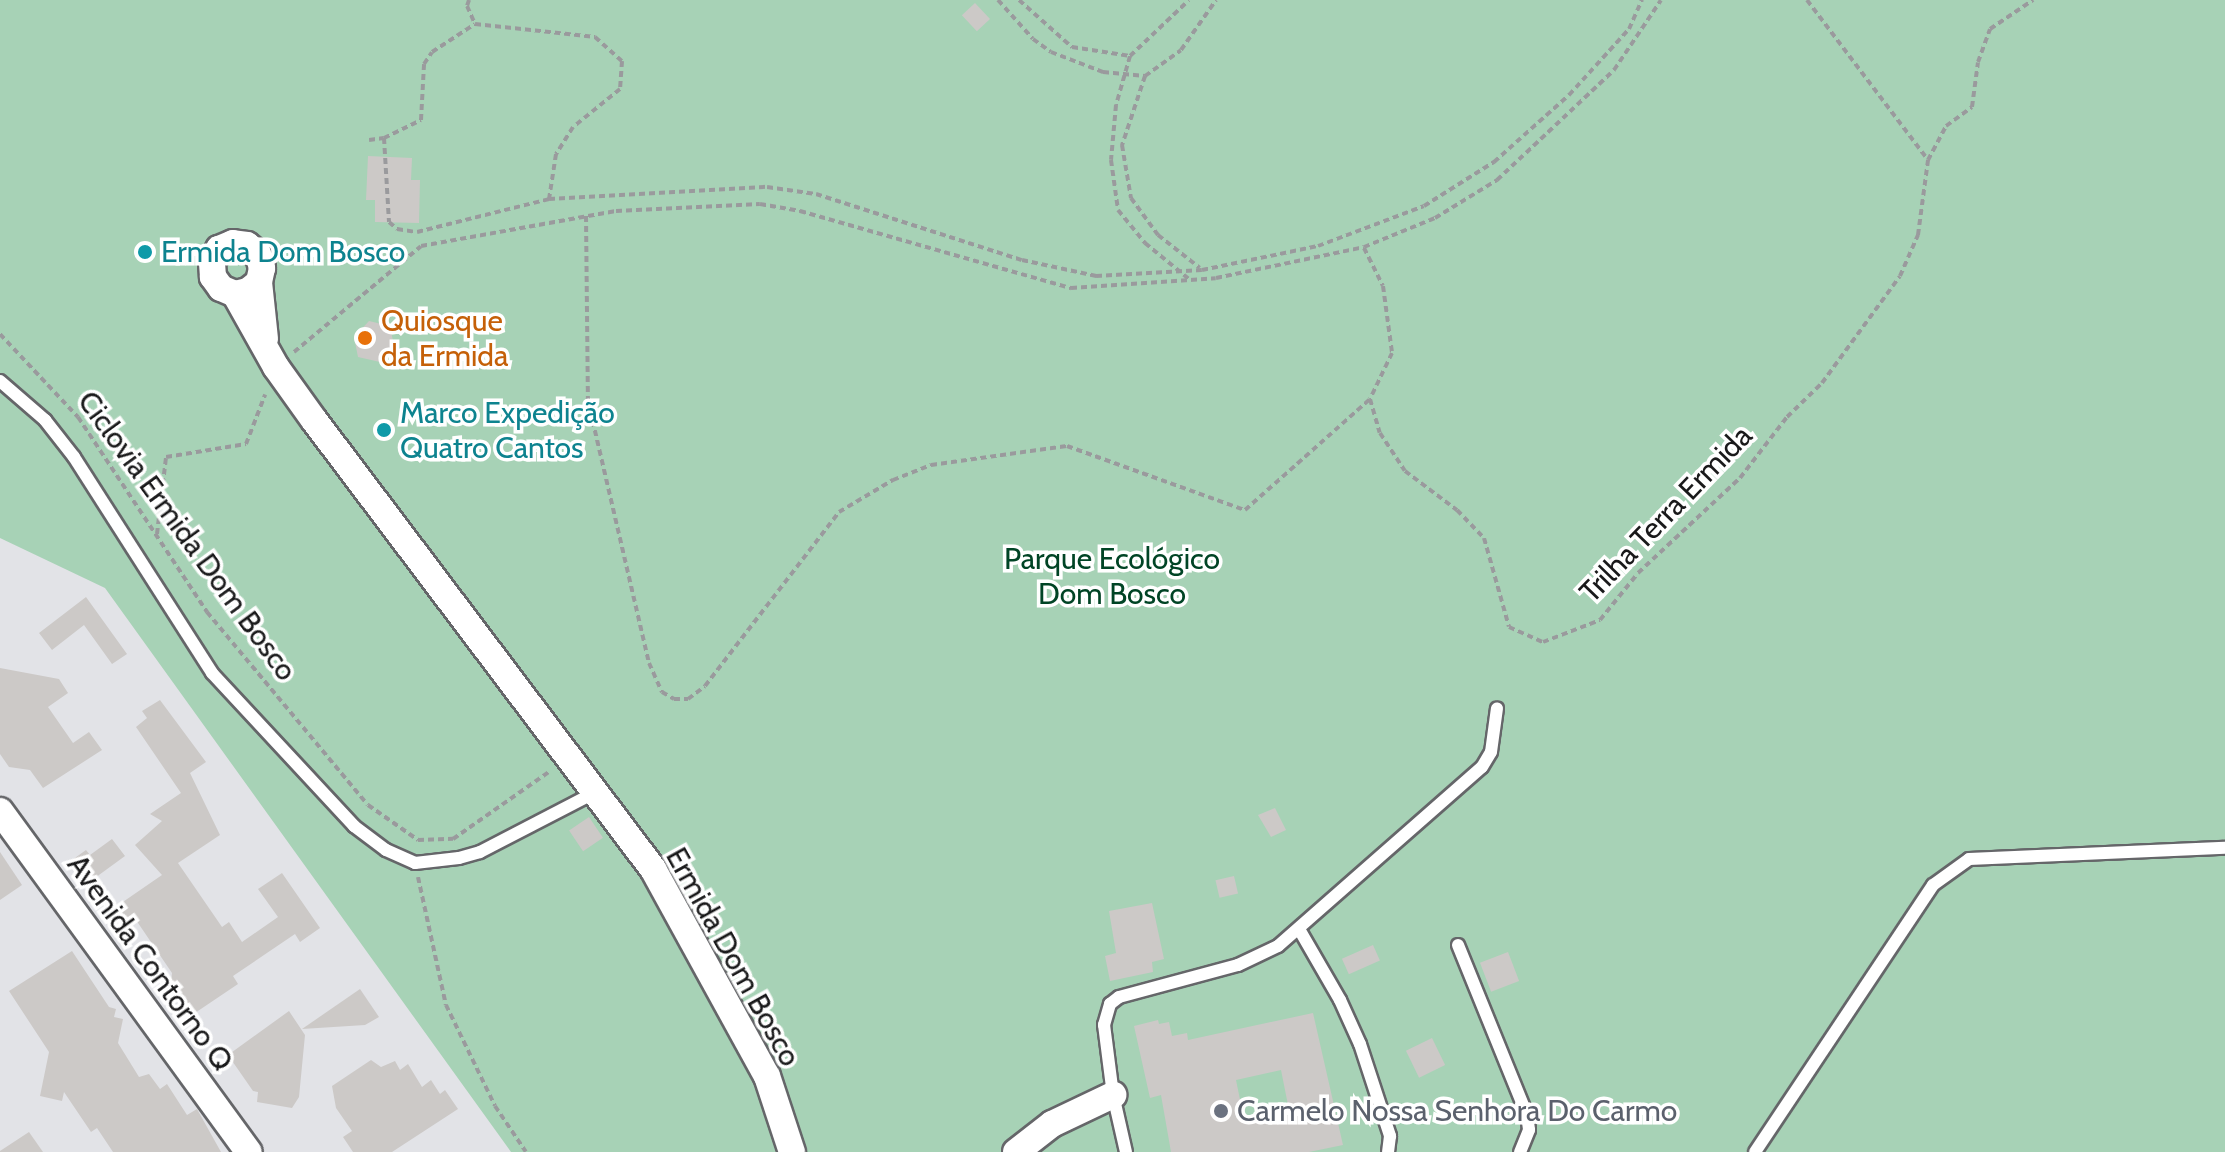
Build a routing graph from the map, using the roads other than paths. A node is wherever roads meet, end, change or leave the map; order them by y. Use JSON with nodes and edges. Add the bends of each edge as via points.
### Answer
{"nodes":[{"id":1,"x":259,"y":282,"type":"junction"},
{"id":2,"x":235,"y":294,"type":"junction"},
{"id":3,"x":271,"y":359,"type":"junction"},
{"id":4,"x":0,"y":381,"type":"edge"},
{"id":5,"x":1497,"y":708,"type":"dead end"},
{"id":6,"x":594,"y":793,"type":"junction"},
{"id":7,"x":0,"y":811,"type":"edge"},
{"id":8,"x":2225,"y":848,"type":"edge"},
{"id":9,"x":1299,"y":929,"type":"junction"},
{"id":10,"x":1458,"y":945,"type":"dead end"},
{"id":11,"x":1113,"y":1095,"type":"junction"},
{"id":12,"x":1390,"y":1136,"type":"junction"},
{"id":13,"x":249,"y":1152,"type":"edge"},
{"id":14,"x":792,"y":1152,"type":"edge"},
{"id":15,"x":1016,"y":1152,"type":"edge"},
{"id":16,"x":1126,"y":1152,"type":"edge"},
{"id":17,"x":1388,"y":1152,"type":"edge"},
{"id":18,"x":1398,"y":1152,"type":"edge"},
{"id":19,"x":1520,"y":1152,"type":"edge"},
{"id":20,"x":1755,"y":1152,"type":"edge"}],
"edges":[{"from":1,"to":2,"type":"street"},
{"from":1,"to":2,"type":"street","via":[[258,254],[233,243],[219,249],[212,262],[213,277]]},
{"from":1,"to":3,"type":"street"},
{"from":2,"to":3,"type":"street","name":"Ermida Dom Bosco"},
{"from":3,"to":6,"type":"street","name":"Ermida Dom Bosco"},
{"from":4,"to":6,"type":"lane","via":[[45,420],[74,457],[212,673],[354,826],[386,850],[415,863],[433,864],[480,852]]},
{"from":5,"to":9,"type":"lane","via":[[1491,752],[1482,767]]},
{"from":6,"to":14,"type":"street","name":"Ermida Dom Bosco","via":[[653,869],[705,959],[767,1076]]},
{"from":7,"to":13,"type":"street","name":"Avenida Contorno Q"},
{"from":8,"to":20,"type":"lane","via":[[1969,859],[1933,885]]},
{"from":9,"to":11,"type":"lane","via":[[1238,965],[1119,997],[1110,1004],[1104,1025]]},
{"from":9,"to":12,"type":"lane","via":[[1360,1044]]},
{"from":10,"to":19,"type":"lane","via":[[1527,1115],[1529,1130]]},
{"from":11,"to":15,"type":"street","via":[[1052,1124]]},
{"from":11,"to":16,"type":"lane"},
{"from":12,"to":17,"type":"lane"},
{"from":12,"to":18,"type":"lane"}]}
